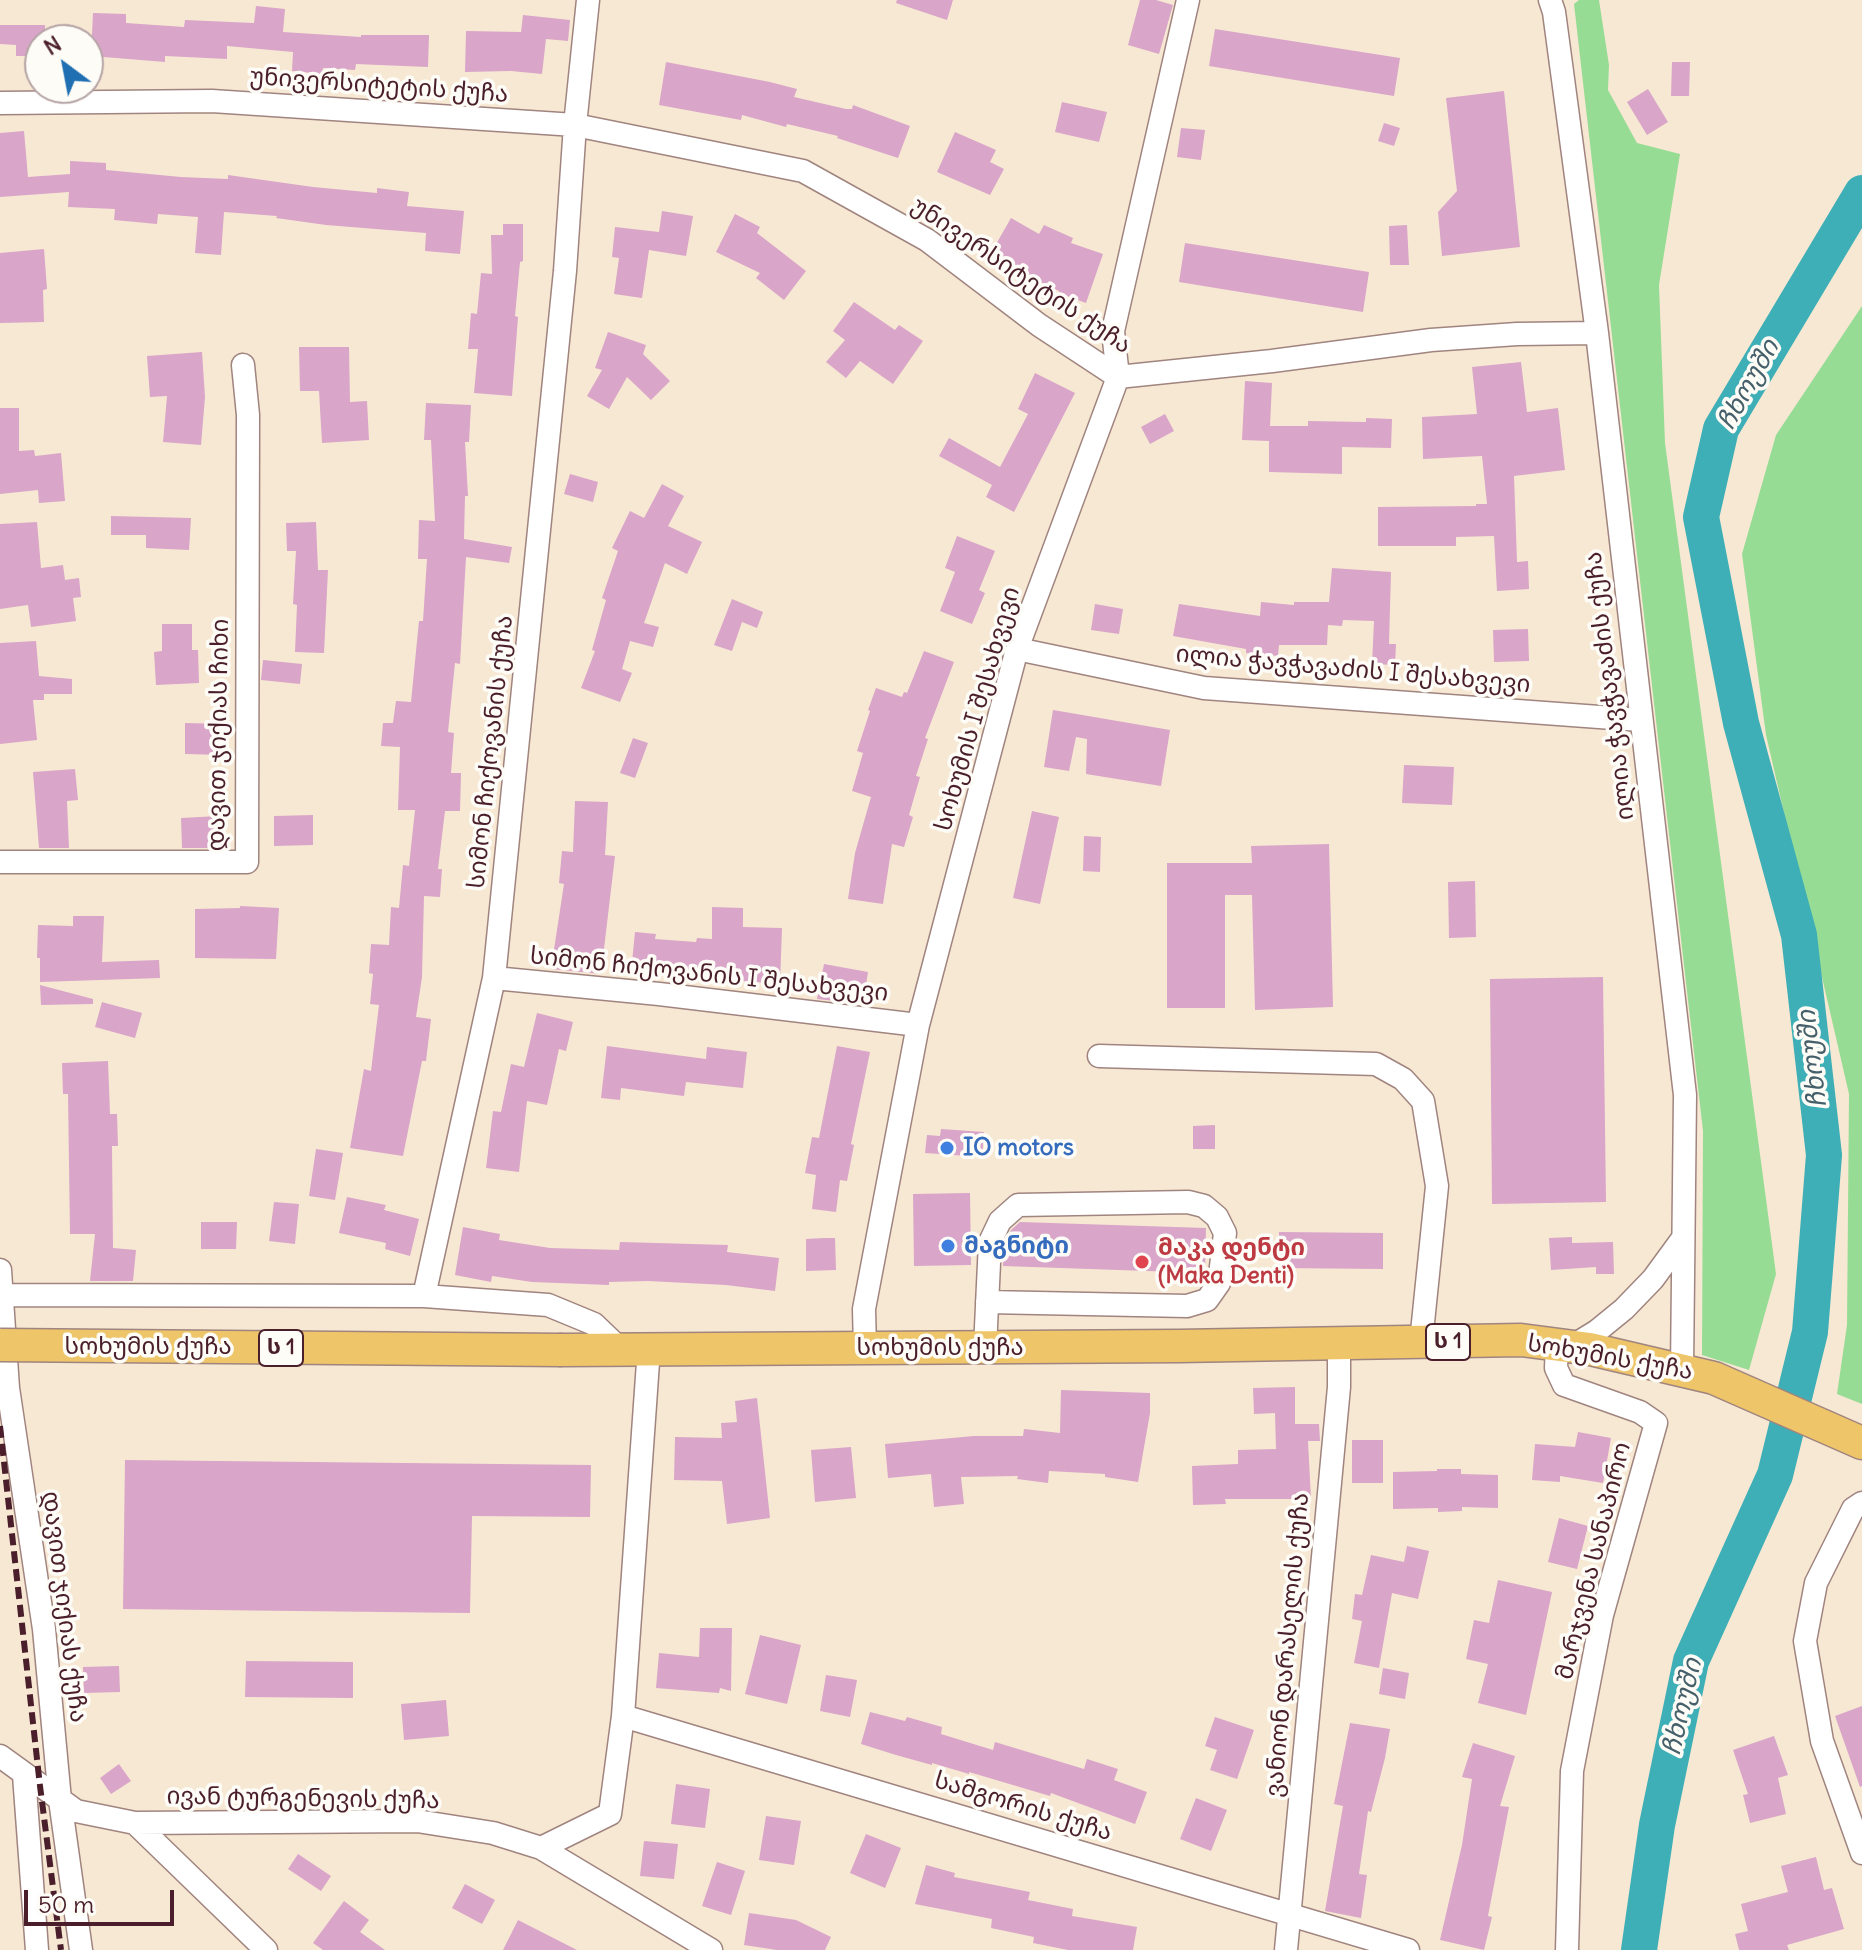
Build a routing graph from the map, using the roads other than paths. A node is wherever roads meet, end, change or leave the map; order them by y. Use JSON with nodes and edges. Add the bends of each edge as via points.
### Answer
{"nodes":[{"id":1,"x":588,"y":0,"type":"edge"},
{"id":2,"x":1188,"y":0,"type":"edge"},
{"id":3,"x":1550,"y":0,"type":"edge"},
{"id":4,"x":0,"y":103,"type":"edge"},
{"id":5,"x":575,"y":125,"type":"junction"},
{"id":6,"x":1597,"y":333,"type":"junction"},
{"id":7,"x":243,"y":365,"type":"dead end"},
{"id":8,"x":1118,"y":377,"type":"junction"},
{"id":9,"x":1017,"y":649,"type":"junction"},
{"id":10,"x":1640,"y":720,"type":"junction"},
{"id":11,"x":0,"y":862,"type":"edge"},
{"id":12,"x":494,"y":978,"type":"junction"},
{"id":13,"x":918,"y":1025,"type":"junction"},
{"id":14,"x":1099,"y":1056,"type":"dead end"},
{"id":15,"x":1683,"y":1238,"type":"junction"},
{"id":16,"x":0,"y":1270,"type":"edge"},
{"id":17,"x":2,"y":1295,"type":"edge"},
{"id":18,"x":424,"y":1296,"type":"junction"},
{"id":19,"x":987,"y":1302,"type":"junction"},
{"id":20,"x":1421,"y":1342,"type":"junction"},
{"id":21,"x":1339,"y":1344,"type":"junction"},
{"id":22,"x":0,"y":1345,"type":"edge"},
{"id":23,"x":1564,"y":1346,"type":"junction"},
{"id":24,"x":634,"y":1348,"type":"junction"},
{"id":25,"x":985,"y":1348,"type":"junction"},
{"id":26,"x":865,"y":1349,"type":"junction"},
{"id":27,"x":1682,"y":1369,"type":"junction"},
{"id":28,"x":1862,"y":1443,"type":"edge"},
{"id":29,"x":1862,"y":1503,"type":"edge"},
{"id":30,"x":623,"y":1716,"type":"junction"},
{"id":31,"x":0,"y":1756,"type":"edge"},
{"id":32,"x":24,"y":1775,"type":"junction"},
{"id":33,"x":0,"y":1777,"type":"edge"},
{"id":34,"x":60,"y":1800,"type":"junction"},
{"id":35,"x":135,"y":1823,"type":"junction"},
{"id":36,"x":541,"y":1848,"type":"junction"},
{"id":37,"x":1862,"y":1853,"type":"edge"},
{"id":38,"x":1290,"y":1913,"type":"junction"},
{"id":39,"x":37,"y":1950,"type":"edge"},
{"id":40,"x":81,"y":1950,"type":"edge"},
{"id":41,"x":266,"y":1950,"type":"edge"},
{"id":42,"x":711,"y":1950,"type":"edge"},
{"id":43,"x":1286,"y":1950,"type":"edge"},
{"id":44,"x":1408,"y":1950,"type":"edge"},
{"id":45,"x":1567,"y":1950,"type":"edge"}],
"edges":[{"from":1,"to":5,"type":"street","name":"სიმონ ჩიქოვანის ქუჩა"},
{"from":2,"to":8,"type":"street","name":"სოხუმის I შესახვევი","via":[[1113,331]]},
{"from":3,"to":6,"type":"street","name":"ილია ჭავჭავაძის ქუჩა"},
{"from":4,"to":5,"type":"street","name":"უნივერსიტეტის ქუჩა","via":[[212,101]]},
{"from":5,"to":8,"type":"street","name":"უნივერსიტეტის ქუჩა","via":[[803,171],[927,240]]},
{"from":5,"to":12,"type":"street","name":"სიმონ ჩიქოვანის ქუჩა"},
{"from":6,"to":8,"type":"street","name":"უნივერსიტეტის ქუჩა","via":[[1431,340]]},
{"from":6,"to":10,"type":"street","name":"ილია ჭავჭავაძის ქუჩა"},
{"from":7,"to":11,"type":"street","name":"დავით ჯიქიას ჩიხი","via":[[248,415],[247,862]]},
{"from":8,"to":9,"type":"street","name":"სოხუმის I შესახვევი"},
{"from":9,"to":10,"type":"street","name":"ილია ჭავჭავაძის I შესახვევი","via":[[1204,688]]},
{"from":9,"to":13,"type":"street","name":"სოხუმის I შესახვევი"},
{"from":10,"to":15,"type":"street","name":"ილია ჭავჭავაძის ქუჩა","via":[[1685,1095]]},
{"from":12,"to":13,"type":"street","name":"სიმონ ჩიქოვანის I შესახვევი"},
{"from":12,"to":18,"type":"street","name":"სიმონ ჩიქოვანის ქუჩა"},
{"from":13,"to":26,"type":"street","name":"სოხუმის I შესახვევი","via":[[864,1309]]},
{"from":14,"to":20,"type":"street","via":[[1376,1064],[1403,1079],[1423,1101],[1437,1186]]},
{"from":15,"to":23,"type":"street","via":[[1624,1309],[1597,1331]]},
{"from":15,"to":27,"type":"street","name":"ილია ჭავჭავაძის ქუჩა"},
{"from":16,"to":17,"type":"street","name":"დავით ჯიქიას ქუჩა"},
{"from":17,"to":18,"type":"street"},
{"from":17,"to":34,"type":"street","name":"დავით ჯიქიას ქუჩა","via":[[8,1388],[44,1629]]},
{"from":18,"to":24,"type":"street","via":[[548,1305]]},
{"from":19,"to":19,"type":"street","via":[[1187,1306],[1207,1300],[1219,1283],[1225,1233],[1204,1206],[1188,1202],[1018,1205],[1000,1221],[990,1242]]},
{"from":19,"to":25,"type":"street"},
{"from":20,"to":21,"type":"highway","name":"სოხუმის ქუჩა","number":"ს 1"},
{"from":20,"to":23,"type":"highway","name":"სოხუმის ქუჩა","number":"ს 1","via":[[1521,1340]]},
{"from":21,"to":25,"type":"highway","name":"სოხუმის ქუჩა","number":"ს 1"},
{"from":21,"to":38,"type":"street","name":"ვანიონ დარასელის ქუჩა"},
{"from":22,"to":24,"type":"highway","name":"სოხუმის ქუჩა","number":"ს 1","bridge":true},
{"from":23,"to":27,"type":"highway","name":"სოხუმის ქუჩა","number":"ს 1"},
{"from":23,"to":45,"type":"street","name":"მარჯვენა სანაპირო","via":[[1556,1368],[1564,1385],[1640,1412],[1656,1423],[1602,1615],[1572,1771]]},
{"from":24,"to":26,"type":"highway","name":"სოხუმის ქუჩა","number":"ს 1"},
{"from":24,"to":30,"type":"street"},
{"from":25,"to":26,"type":"highway","name":"სოხუმის ქუჩა","number":"ს 1"},
{"from":27,"to":28,"type":"highway","name":"სოხუმის ქუჩა","number":"ს 1"},
{"from":29,"to":37,"type":"street","via":[[1853,1509],[1816,1583],[1805,1641],[1822,1741]]},
{"from":30,"to":36,"type":"street","via":[[610,1814]]},
{"from":30,"to":38,"type":"street","name":"სამგორის ქუჩა"},
{"from":31,"to":32,"type":"street","name":"ივან ტურგენევის ქუჩა"},
{"from":32,"to":33,"type":"street"},
{"from":32,"to":34,"type":"street","name":"ივან ტურგენევის ქუჩა"},
{"from":32,"to":39,"type":"street"},
{"from":34,"to":35,"type":"street","name":"ივან ტურგენევის ქუჩა","via":[[76,1811]]},
{"from":34,"to":40,"type":"street","name":"დავით ჯიქიას ქუჩა"},
{"from":35,"to":36,"type":"street","name":"ივან ტურგენევის ქუჩა","via":[[417,1821],[493,1833]]},
{"from":35,"to":41,"type":"street"},
{"from":36,"to":42,"type":"street","name":"ივან ტურგენევის ქუჩა"},
{"from":38,"to":43,"type":"street","name":"ვანიონ დარასელის ქუჩა"},
{"from":38,"to":44,"type":"street","name":"სამგორის ქუჩა"}]}
